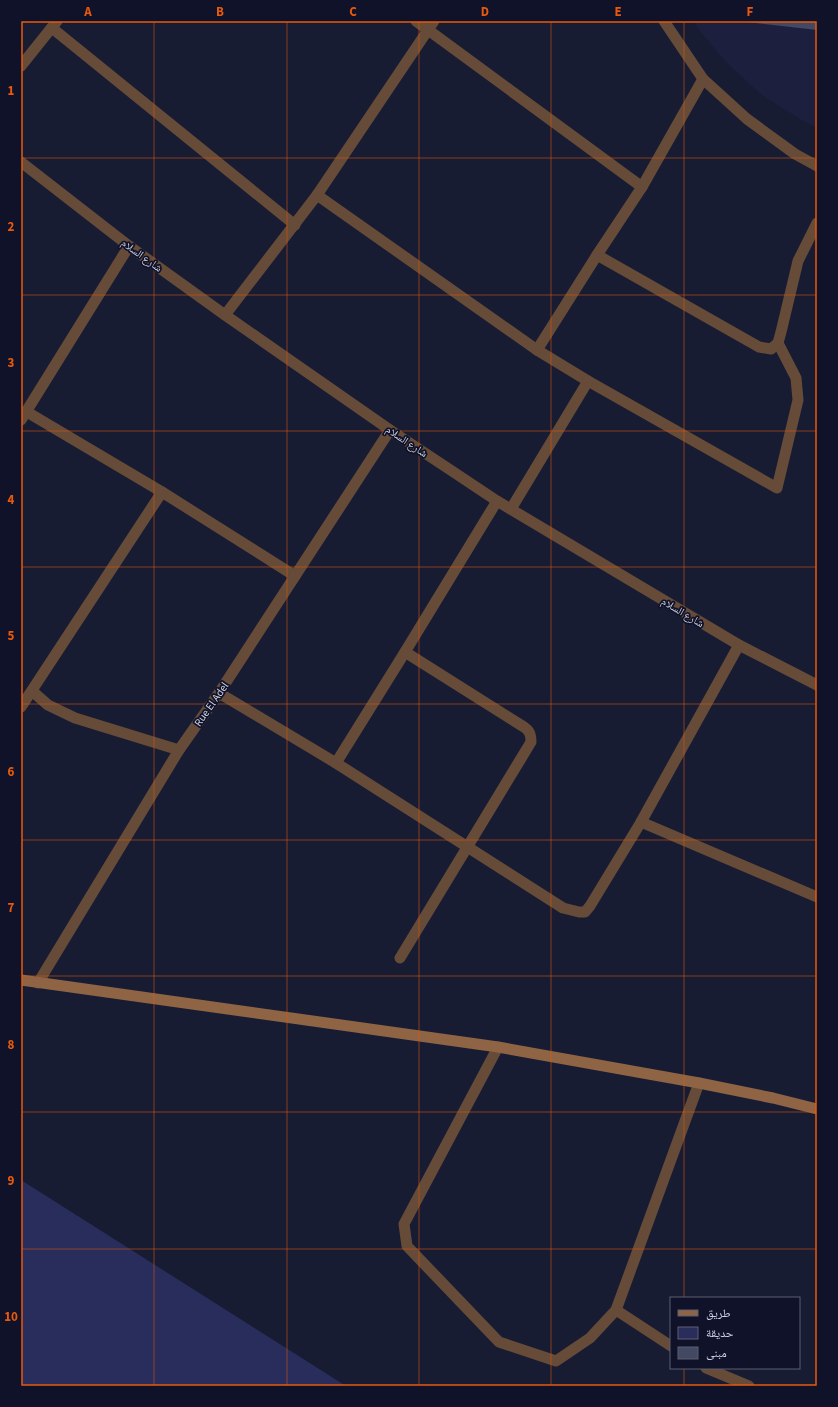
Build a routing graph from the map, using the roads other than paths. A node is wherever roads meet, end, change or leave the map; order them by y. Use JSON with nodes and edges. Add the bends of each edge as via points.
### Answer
{"nodes":[{"id":1,"x":416,"y":21,"type":"edge"},
{"id":2,"x":664,"y":21,"type":"edge"},
{"id":3,"x":54,"y":24,"type":"edge"},
{"id":4,"x":431,"y":25,"type":"edge"},
{"id":5,"x":21,"y":66,"type":"edge"},
{"id":6,"x":703,"y":79,"type":"junction"},
{"id":7,"x":21,"y":162,"type":"edge"},
{"id":8,"x":817,"y":166,"type":"edge"},
{"id":9,"x":642,"y":187,"type":"junction"},
{"id":10,"x":317,"y":194,"type":"junction"},
{"id":11,"x":817,"y":223,"type":"edge"},
{"id":12,"x":295,"y":225,"type":"junction"},
{"id":13,"x":129,"y":246,"type":"junction"},
{"id":14,"x":597,"y":255,"type":"junction"},
{"id":15,"x":225,"y":315,"type":"junction"},
{"id":16,"x":778,"y":344,"type":"junction"},
{"id":17,"x":537,"y":350,"type":"junction"},
{"id":18,"x":588,"y":381,"type":"junction"},
{"id":19,"x":24,"y":416,"type":"edge"},
{"id":20,"x":390,"y":430,"type":"junction"},
{"id":21,"x":162,"y":492,"type":"junction"},
{"id":22,"x":497,"y":501,"type":"junction"},
{"id":23,"x":511,"y":509,"type":"junction"},
{"id":24,"x":295,"y":576,"type":"junction"},
{"id":25,"x":739,"y":645,"type":"junction"},
{"id":26,"x":405,"y":652,"type":"junction"},
{"id":27,"x":817,"y":685,"type":"edge"},
{"id":28,"x":32,"y":691,"type":"junction"},
{"id":29,"x":219,"y":693,"type":"junction"},
{"id":30,"x":21,"y":707,"type":"edge"},
{"id":31,"x":179,"y":750,"type":"junction"},
{"id":32,"x":336,"y":763,"type":"junction"},
{"id":33,"x":641,"y":822,"type":"junction"},
{"id":34,"x":468,"y":848,"type":"junction"},
{"id":35,"x":817,"y":897,"type":"edge"},
{"id":36,"x":400,"y":958,"type":"dead end"},
{"id":37,"x":21,"y":980,"type":"edge"},
{"id":38,"x":38,"y":982,"type":"junction"},
{"id":39,"x":498,"y":1047,"type":"junction"},
{"id":40,"x":699,"y":1083,"type":"junction"},
{"id":41,"x":773,"y":1098,"type":"junction"},
{"id":42,"x":817,"y":1101,"type":"edge"},
{"id":43,"x":817,"y":1109,"type":"edge"},
{"id":44,"x":616,"y":1310,"type":"junction"},
{"id":45,"x":670,"y":1345,"type":"edge"},
{"id":46,"x":708,"y":1369,"type":"edge"},
{"id":47,"x":749,"y":1386,"type":"edge"}],
"edges":[{"from":1,"to":4,"type":"street"},
{"from":2,"to":6,"type":"street"},
{"from":3,"to":5,"type":"street"},
{"from":3,"to":12,"type":"street"},
{"from":4,"to":9,"type":"street"},
{"from":4,"to":10,"type":"street"},
{"from":6,"to":8,"type":"street","via":[[747,119],[795,154]]},
{"from":6,"to":9,"type":"street"},
{"from":7,"to":13,"type":"street","name":"شارع السلام"},
{"from":9,"to":14,"type":"street"},
{"from":10,"to":12,"type":"street"},
{"from":10,"to":17,"type":"street"},
{"from":11,"to":16,"type":"street","via":[[798,261]]},
{"from":12,"to":15,"type":"street"},
{"from":13,"to":15,"type":"street","name":"شارع السلام"},
{"from":13,"to":19,"type":"street"},
{"from":14,"to":16,"type":"street","via":[[759,347],[771,349]]},
{"from":14,"to":17,"type":"street"},
{"from":15,"to":20,"type":"street","name":"شارع السلام"},
{"from":16,"to":18,"type":"street","via":[[796,378],[798,400],[777,488]]},
{"from":17,"to":18,"type":"street"},
{"from":18,"to":23,"type":"street"},
{"from":19,"to":21,"type":"street"},
{"from":20,"to":22,"type":"street","name":"شارع السلام"},
{"from":20,"to":24,"type":"street","name":"Rue El Adel"},
{"from":21,"to":24,"type":"street"},
{"from":21,"to":28,"type":"street"},
{"from":22,"to":23,"type":"street","name":"شارع السلام"},
{"from":22,"to":26,"type":"street"},
{"from":23,"to":25,"type":"street","name":"شارع السلام"},
{"from":24,"to":29,"type":"street","name":"Rue El Adel"},
{"from":25,"to":27,"type":"street","name":"شارع السلام"},
{"from":25,"to":33,"type":"street"},
{"from":26,"to":32,"type":"street"},
{"from":26,"to":34,"type":"street","via":[[524,727],[531,735],[531,742]]},
{"from":28,"to":30,"type":"street"},
{"from":28,"to":31,"type":"street","via":[[48,705],[75,718]]},
{"from":29,"to":31,"type":"street","name":"Rue El Adel"},
{"from":29,"to":32,"type":"street"},
{"from":31,"to":38,"type":"street","name":"Rue El Adel"},
{"from":32,"to":34,"type":"street"},
{"from":33,"to":34,"type":"street","via":[[585,912],[563,908]]},
{"from":33,"to":35,"type":"street"},
{"from":34,"to":36,"type":"street"},
{"from":37,"to":38,"type":"main road"},
{"from":38,"to":39,"type":"main road"},
{"from":39,"to":40,"type":"main road"},
{"from":39,"to":44,"type":"street","via":[[404,1224],[406,1246],[499,1342],[556,1361],[590,1338]]},
{"from":40,"to":41,"type":"main road"},
{"from":40,"to":44,"type":"street"},
{"from":41,"to":42,"type":"main road"},
{"from":41,"to":43,"type":"main road"},
{"from":44,"to":45,"type":"street"},
{"from":46,"to":47,"type":"street"}]}
